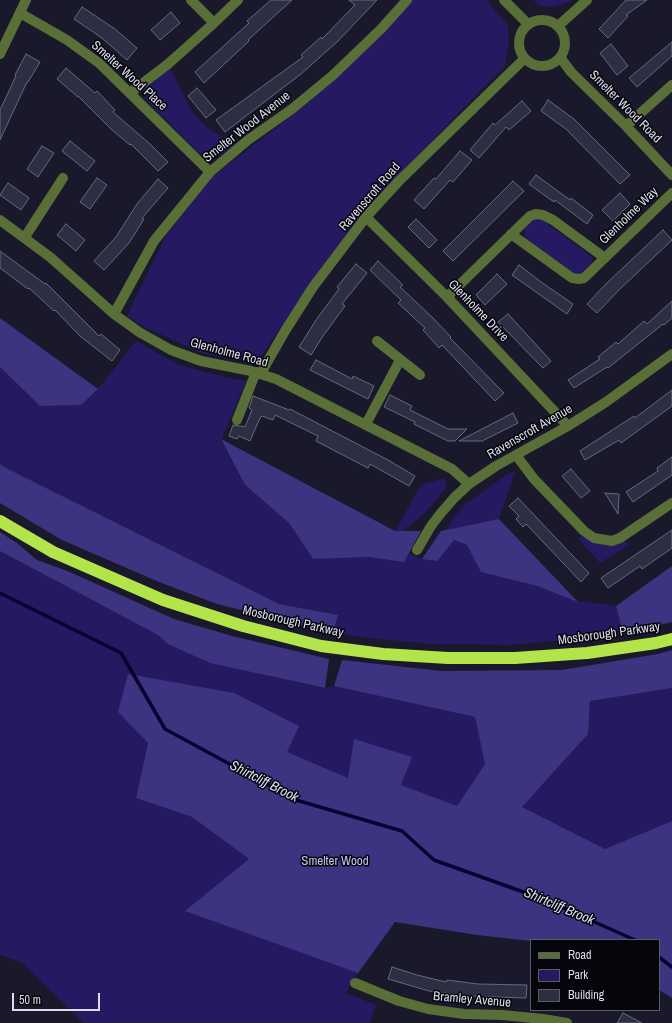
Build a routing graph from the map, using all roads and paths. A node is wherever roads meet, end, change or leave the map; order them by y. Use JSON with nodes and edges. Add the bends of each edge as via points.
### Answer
{"nodes":[{"id":1,"x":26,"y":0,"type":"edge"},
{"id":2,"x":190,"y":0,"type":"edge"},
{"id":3,"x":238,"y":0,"type":"edge"},
{"id":4,"x":407,"y":0,"type":"edge"},
{"id":5,"x":504,"y":0,"type":"edge"},
{"id":6,"x":587,"y":0,"type":"edge"},
{"id":7,"x":20,"y":13,"type":"junction"},
{"id":8,"x":214,"y":23,"type":"junction"},
{"id":9,"x":528,"y":24,"type":"junction"},
{"id":10,"x":558,"y":26,"type":"junction"},
{"id":11,"x":0,"y":54,"type":"edge"},
{"id":12,"x":560,"y":58,"type":"junction"},
{"id":13,"x":524,"y":59,"type":"junction"},
{"id":14,"x":672,"y":85,"type":"edge"},
{"id":15,"x":130,"y":93,"type":"junction"},
{"id":16,"x":626,"y":126,"type":"junction"},
{"id":17,"x":210,"y":172,"type":"junction"},
{"id":18,"x":672,"y":174,"type":"edge"},
{"id":19,"x":63,"y":178,"type":"dead end"},
{"id":20,"x":672,"y":193,"type":"edge"},
{"id":21,"x":366,"y":217,"type":"junction"},
{"id":22,"x":0,"y":220,"type":"edge"},
{"id":23,"x":511,"y":234,"type":"junction"},
{"id":24,"x":25,"y":238,"type":"junction"},
{"id":25,"x":605,"y":258,"type":"junction"},
{"id":26,"x":447,"y":297,"type":"junction"},
{"id":27,"x":114,"y":314,"type":"junction"},
{"id":28,"x":377,"y":341,"type":"dead end"},
{"id":29,"x":672,"y":354,"type":"edge"},
{"id":30,"x":400,"y":360,"type":"junction"},
{"id":31,"x":258,"y":373,"type":"junction"},
{"id":32,"x":420,"y":376,"type":"dead end"},
{"id":33,"x":237,"y":420,"type":"dead end"},
{"id":34,"x":366,"y":424,"type":"junction"},
{"id":35,"x":568,"y":426,"type":"junction"},
{"id":36,"x":516,"y":455,"type":"junction"},
{"id":37,"x":469,"y":484,"type":"junction"},
{"id":38,"x":672,"y":503,"type":"edge"},
{"id":39,"x":0,"y":521,"type":"edge"},
{"id":40,"x":417,"y":550,"type":"dead end"},
{"id":41,"x":672,"y":639,"type":"edge"},
{"id":42,"x":355,"y":984,"type":"dead end"},
{"id":43,"x":567,"y":1023,"type":"edge"}],
"edges":[{"from":1,"to":7,"type":"street"},
{"from":2,"to":8,"type":"street"},
{"from":3,"to":8,"type":"street"},
{"from":4,"to":17,"type":"street","name":"Smelter Wood Avenue","via":[[332,76]]},
{"from":5,"to":9,"type":"street"},
{"from":6,"to":10,"type":"street"},
{"from":7,"to":11,"type":"street"},
{"from":7,"to":15,"type":"street","name":"Smelter Wood Place","via":[[68,40],[99,63]]},
{"from":8,"to":15,"type":"street","via":[[168,64]]},
{"from":9,"to":10,"type":"street","via":[[535,20],[545,20]]},
{"from":9,"to":13,"type":"street","via":[[520,34],[518,42]]},
{"from":10,"to":12,"type":"street","via":[[565,42]]},
{"from":12,"to":13,"type":"street","via":[[544,66],[536,66]]},
{"from":12,"to":16,"type":"street","name":"Smelter Wood Road","via":[[570,72]]},
{"from":13,"to":21,"type":"street","name":"Ravenscroft Road","via":[[399,181]]},
{"from":14,"to":16,"type":"street"},
{"from":15,"to":17,"type":"street","name":"Smelter Wood Place"},
{"from":16,"to":18,"type":"street","name":"Smelter Wood Road"},
{"from":17,"to":27,"type":"street","name":"Smelter Wood Avenue","via":[[154,241]]},
{"from":19,"to":24,"type":"street"},
{"from":20,"to":25,"type":"street","name":"Glenholme Way"},
{"from":21,"to":26,"type":"street","name":"Glenholme Drive"},
{"from":21,"to":31,"type":"street","name":"Ravenscroft Road","via":[[313,287]]},
{"from":22,"to":24,"type":"street","name":"Glenholme Road"},
{"from":23,"to":25,"type":"street","name":"Glenholme Way","via":[[530,216],[536,214],[553,220]]},
{"from":23,"to":25,"type":"street","name":"Glenholme Way","via":[[572,278],[584,278]]},
{"from":23,"to":26,"type":"street","name":"Glenholme Way"},
{"from":24,"to":27,"type":"street","name":"Glenholme Road","via":[[66,270]]},
{"from":26,"to":35,"type":"street","name":"Glenholme Drive"},
{"from":27,"to":31,"type":"street","name":"Glenholme Road","via":[[171,350],[201,361]]},
{"from":28,"to":30,"type":"street"},
{"from":29,"to":35,"type":"street","name":"Ravenscroft Avenue"},
{"from":30,"to":32,"type":"street"},
{"from":30,"to":34,"type":"street"},
{"from":31,"to":33,"type":"street","name":"Ravenscroft Road"},
{"from":31,"to":34,"type":"street","name":"Glenholme Road","via":[[290,385]]},
{"from":34,"to":37,"type":"street","name":"Glenholme Road","via":[[452,468]]},
{"from":35,"to":36,"type":"street","name":"Ravenscroft Avenue"},
{"from":36,"to":37,"type":"street","name":"Ravenscroft Avenue"},
{"from":36,"to":38,"type":"street","via":[[534,479],[584,531],[594,538],[612,541],[620,538]]},
{"from":37,"to":40,"type":"street","name":"Ravenscroft Avenue","via":[[441,513]]},
{"from":39,"to":41,"type":"highway","name":"Mosborough Parkway","via":[[53,552],[163,600],[243,626],[320,646],[382,654],[515,658],[587,654]]},
{"from":42,"to":43,"type":"street","name":"Bramley Avenue","via":[[428,1009]]}]}
